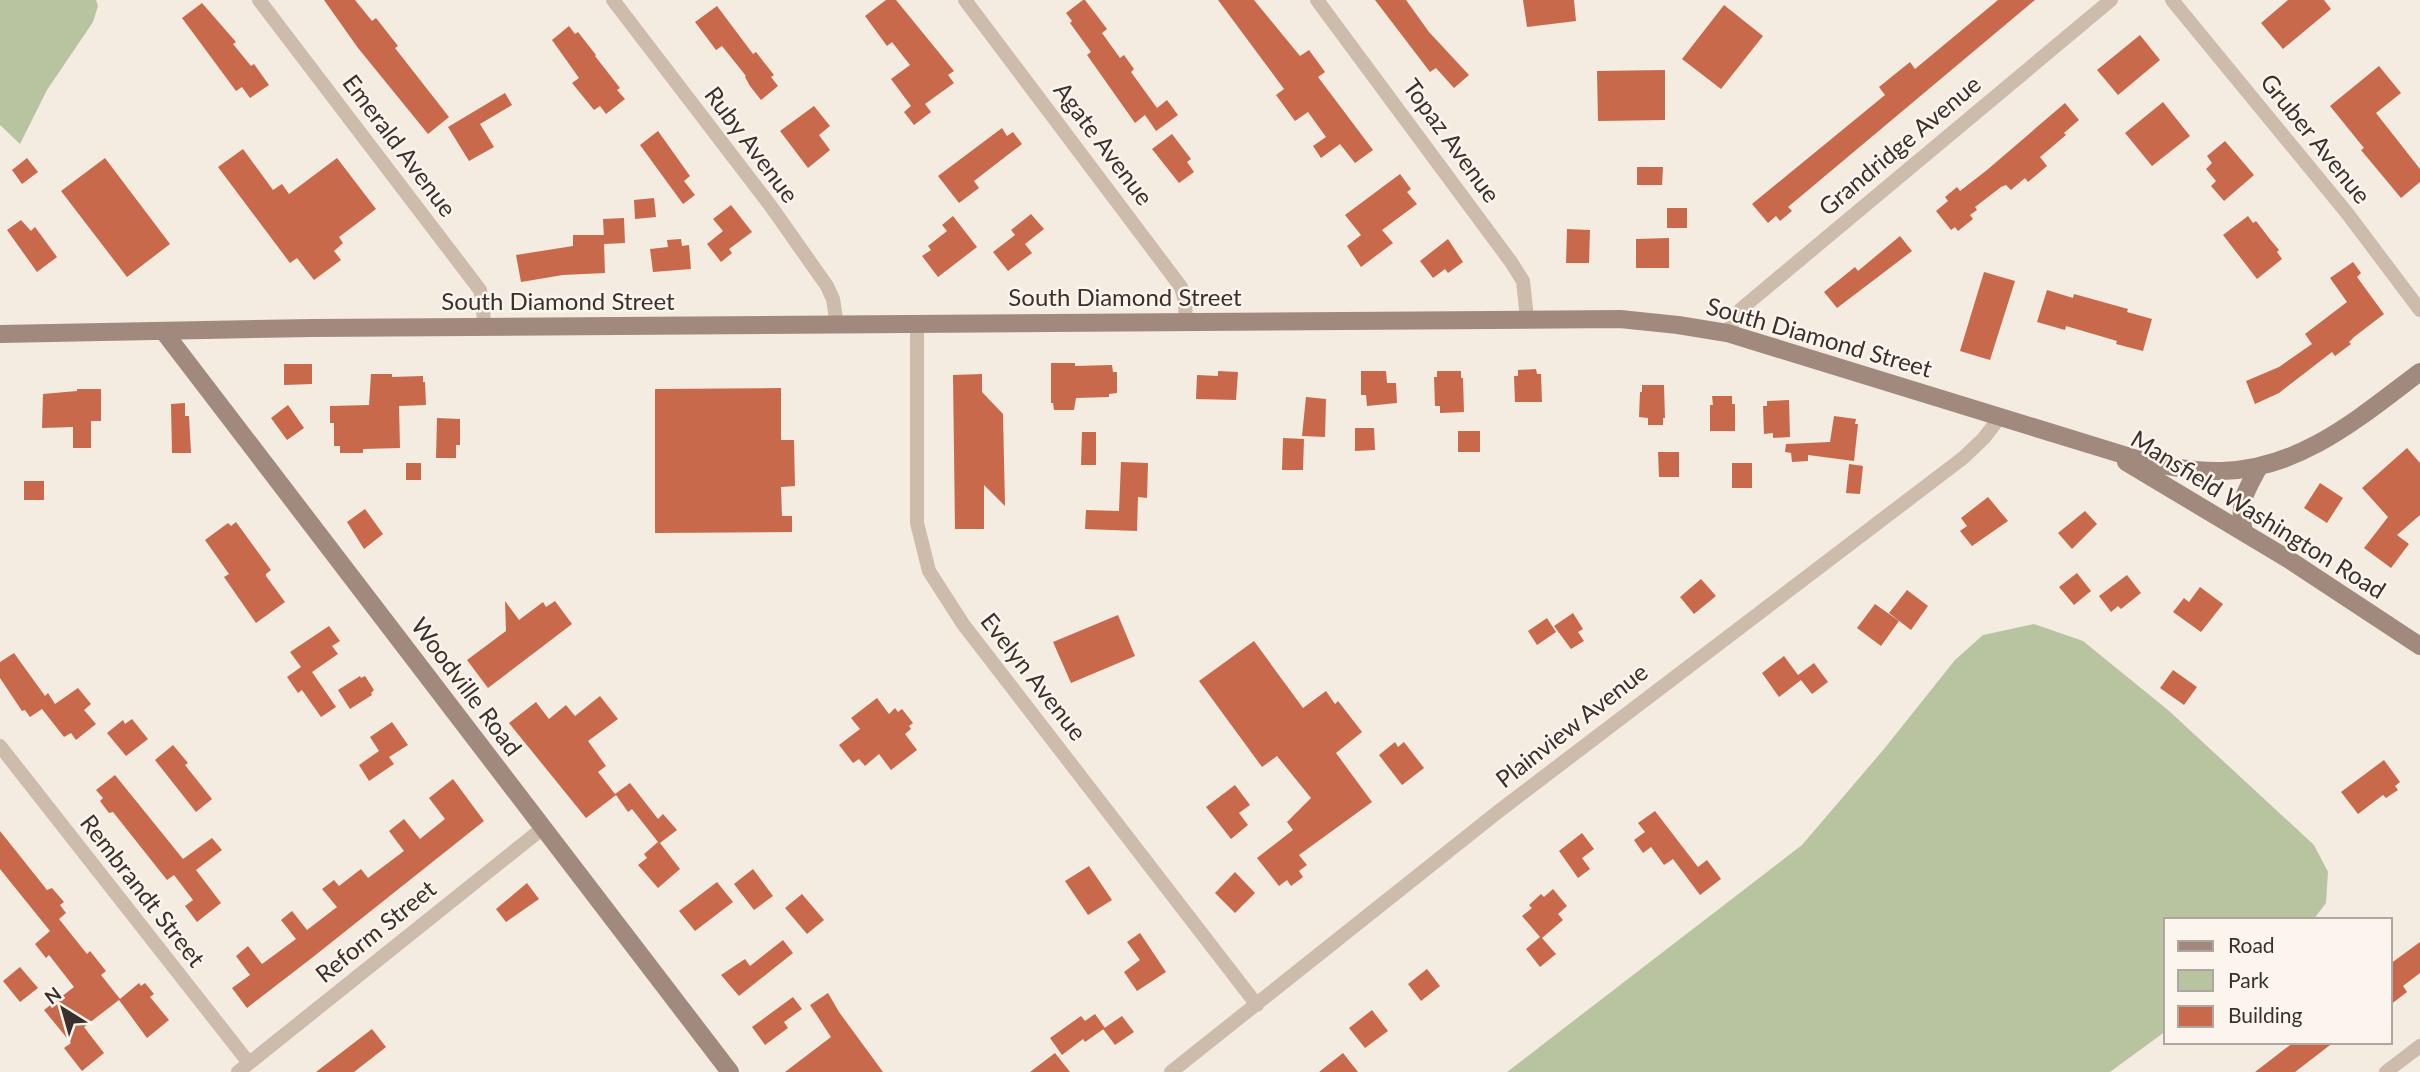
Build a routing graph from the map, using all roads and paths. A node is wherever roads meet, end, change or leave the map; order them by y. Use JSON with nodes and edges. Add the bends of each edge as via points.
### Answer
{"nodes":[{"id":1,"x":259,"y":0,"type":"edge"},
{"id":2,"x":613,"y":0,"type":"edge"},
{"id":3,"x":965,"y":0,"type":"edge"},
{"id":4,"x":1317,"y":0,"type":"edge"},
{"id":5,"x":2111,"y":0,"type":"edge"},
{"id":6,"x":2172,"y":0,"type":"edge"},
{"id":7,"x":2420,"y":310,"type":"edge"},
{"id":8,"x":1528,"y":318,"type":"junction"},
{"id":9,"x":1186,"y":323,"type":"junction"},
{"id":10,"x":917,"y":324,"type":"junction"},
{"id":11,"x":838,"y":325,"type":"junction"},
{"id":12,"x":484,"y":328,"type":"junction"},
{"id":13,"x":164,"y":332,"type":"junction"},
{"id":14,"x":1727,"y":333,"type":"junction"},
{"id":15,"x":0,"y":334,"type":"edge"},
{"id":16,"x":2420,"y":372,"type":"edge"},
{"id":17,"x":2000,"y":417,"type":"junction"},
{"id":18,"x":2105,"y":450,"type":"junction"},
{"id":19,"x":2259,"y":467,"type":"junction"},
{"id":20,"x":2244,"y":532,"type":"junction"},
{"id":21,"x":2420,"y":646,"type":"edge"},
{"id":22,"x":0,"y":746,"type":"edge"},
{"id":23,"x":543,"y":828,"type":"junction"},
{"id":24,"x":1258,"y":1005,"type":"junction"},
{"id":25,"x":2420,"y":1046,"type":"edge"},
{"id":26,"x":243,"y":1068,"type":"edge"},
{"id":27,"x":730,"y":1072,"type":"edge"},
{"id":28,"x":1171,"y":1072,"type":"edge"},
{"id":29,"x":2386,"y":1072,"type":"edge"}],
"edges":[{"from":1,"to":12,"type":"street","name":"Emerald Avenue","via":[[480,290]]},
{"from":2,"to":11,"type":"street","name":"Ruby Avenue","via":[[827,286]]},
{"from":3,"to":9,"type":"street","name":"Agate Avenue","via":[[1181,287]]},
{"from":4,"to":8,"type":"street","name":"Topaz Avenue","via":[[1511,262],[1523,281]]},
{"from":5,"to":14,"type":"street","name":"Grandridge Avenue","via":[[1741,309]]},
{"from":6,"to":7,"type":"street","name":"Gruber Avenue","via":[[2347,213]]},
{"from":8,"to":9,"type":"street","name":"South Diamond Street"},
{"from":8,"to":14,"type":"street","name":"South Diamond Street","via":[[1620,319]]},
{"from":9,"to":10,"type":"street","name":"South Diamond Street"},
{"from":10,"to":11,"type":"street","name":"South Diamond Street"},
{"from":10,"to":24,"type":"street","name":"Evelyn Avenue","via":[[917,523],[929,570],[963,624]]},
{"from":11,"to":12,"type":"street","name":"South Diamond Street"},
{"from":12,"to":13,"type":"street","name":"South Diamond Street"},
{"from":13,"to":15,"type":"street","name":"South Diamond Street"},
{"from":13,"to":23,"type":"street","name":"Woodville Road"},
{"from":14,"to":17,"type":"street","name":"South Diamond Street"},
{"from":16,"to":19,"type":"street","name":"South Diamond Street","via":[[2312,448]]},
{"from":17,"to":18,"type":"street","name":"South Diamond Street"},
{"from":17,"to":24,"type":"street","name":"Plainview Avenue","via":[[1963,458],[1499,811]]},
{"from":18,"to":19,"type":"street","name":"South Diamond Street","via":[[2176,468],[2229,471]]},
{"from":18,"to":20,"type":"street","name":"Mansfield Washington Road"},
{"from":19,"to":20,"type":"street","via":[[2241,503]]},
{"from":20,"to":21,"type":"street","name":"Mansfield Washington Road"},
{"from":22,"to":26,"type":"street","name":"Rembrandt Street"},
{"from":23,"to":26,"type":"street","name":"Reform Street"},
{"from":23,"to":27,"type":"street","name":"Woodville Road"},
{"from":24,"to":28,"type":"street","name":"Plainview Avenue"},
{"from":25,"to":29,"type":"street"}]}
